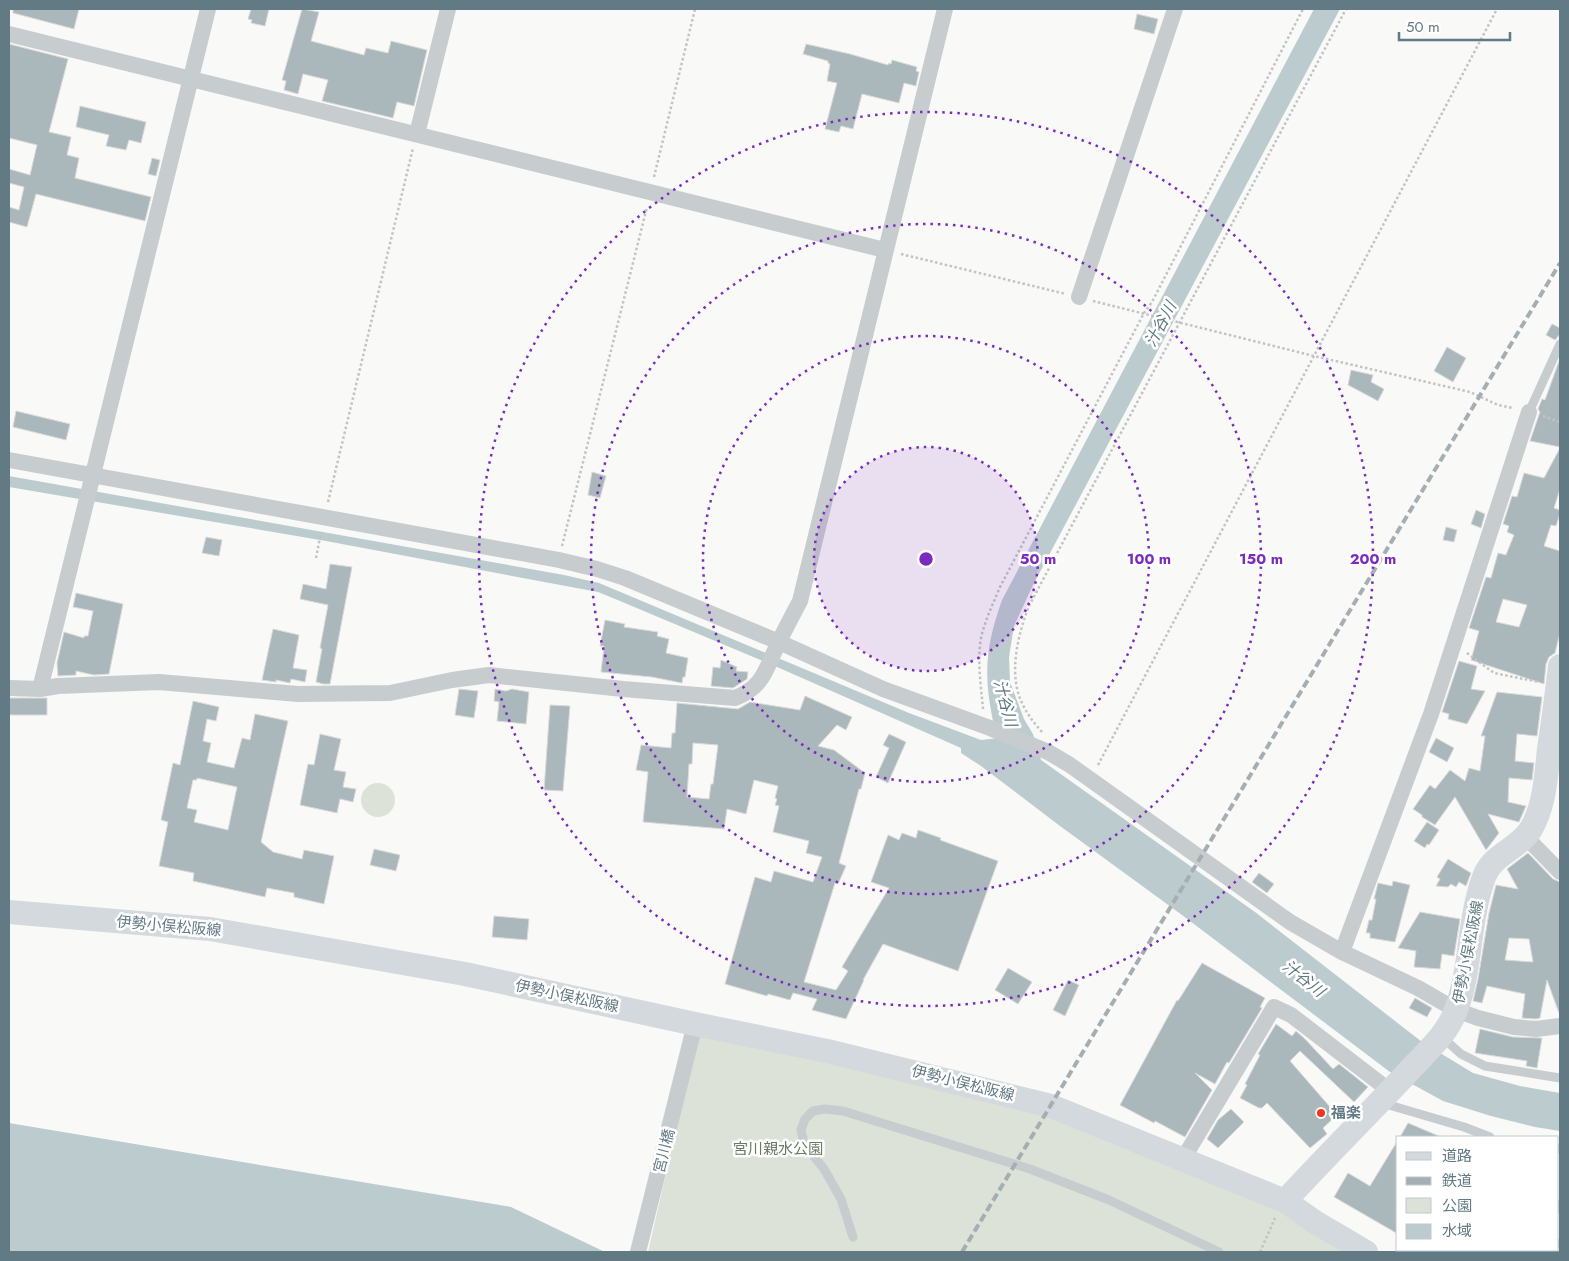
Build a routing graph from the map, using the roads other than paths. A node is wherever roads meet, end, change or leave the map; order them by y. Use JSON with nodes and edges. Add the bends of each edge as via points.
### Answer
{"nodes":[{"id":1,"x":208,"y":9,"type":"edge"},
{"id":2,"x":448,"y":9,"type":"edge"},
{"id":3,"x":945,"y":9,"type":"edge"},
{"id":4,"x":1175,"y":9,"type":"edge"},
{"id":5,"x":9,"y":34,"type":"edge"},
{"id":6,"x":191,"y":78,"type":"junction"},
{"id":7,"x":416,"y":134,"type":"junction"},
{"id":8,"x":885,"y":250,"type":"junction"},
{"id":9,"x":1078,"y":297,"type":"road end"},
{"id":10,"x":1560,"y":344,"type":"edge"},
{"id":11,"x":1529,"y":412,"type":"joint"},
{"id":12,"x":9,"y":460,"type":"edge"},
{"id":13,"x":93,"y":479,"type":"junction"},
{"id":14,"x":778,"y":644,"type":"junction"},
{"id":15,"x":1559,"y":676,"type":"edge"},
{"id":16,"x":9,"y":688,"type":"edge"},
{"id":17,"x":40,"y":689,"type":"junction"},
{"id":18,"x":1525,"y":836,"type":"junction"},
{"id":19,"x":1560,"y":872,"type":"edge"},
{"id":20,"x":9,"y":912,"type":"edge"},
{"id":21,"x":1342,"y":952,"type":"junction"},
{"id":22,"x":1456,"y":1010,"type":"junction"},
{"id":23,"x":695,"y":1024,"type":"junction"},
{"id":24,"x":1560,"y":1026,"type":"edge"},
{"id":25,"x":1440,"y":1037,"type":"junction"},
{"id":26,"x":1560,"y":1078,"type":"edge"},
{"id":27,"x":1389,"y":1092,"type":"junction"},
{"id":28,"x":1487,"y":1136,"type":"edge"},
{"id":29,"x":1182,"y":1159,"type":"junction"},
{"id":30,"x":1281,"y":1206,"type":"junction"},
{"id":31,"x":853,"y":1237,"type":"dead end"},
{"id":32,"x":638,"y":1252,"type":"edge"},
{"id":33,"x":1219,"y":1252,"type":"edge"},
{"id":34,"x":1366,"y":1252,"type":"edge"}],
"edges":[{"from":1,"to":6,"type":"street"},
{"from":2,"to":7,"type":"street"},
{"from":3,"to":8,"type":"street"},
{"from":4,"to":9,"type":"street"},
{"from":5,"to":6,"type":"street"},
{"from":6,"to":7,"type":"street"},
{"from":6,"to":13,"type":"street"},
{"from":7,"to":8,"type":"street"},
{"from":8,"to":14,"type":"street","via":[[800,601]]},
{"from":10,"to":11,"type":"lane"},
{"from":11,"to":21,"type":"street","via":[[1431,714]]},
{"from":12,"to":13,"type":"street"},
{"from":13,"to":14,"type":"street","via":[[323,523],[559,560],[597,569]]},
{"from":13,"to":17,"type":"street"},
{"from":14,"to":17,"type":"street","via":[[766,673],[744,695],[735,698],[489,675],[390,693],[298,694],[159,682]]},
{"from":14,"to":21,"type":"street","via":[[883,689],[1048,752],[1290,922]]},
{"from":15,"to":18,"type":"main road","name":"伊勢小俣松阪線","via":[[1544,794],[1535,822]]},
{"from":16,"to":17,"type":"street"},
{"from":18,"to":19,"type":"street"},
{"from":18,"to":22,"type":"main road","name":"伊勢小俣松阪線","via":[[1491,864],[1484,876],[1466,977]]},
{"from":20,"to":23,"type":"main road","name":"伊勢小俣松阪線","via":[[210,929],[465,974]]},
{"from":21,"to":22,"type":"street"},
{"from":22,"to":24,"type":"street","via":[[1514,1027]]},
{"from":22,"to":25,"type":"main road","name":"伊勢小俣松阪線"},
{"from":23,"to":29,"type":"main road","name":"伊勢小俣松阪線","via":[[827,1050],[1033,1100]]},
{"from":23,"to":32,"type":"street","name":"宮川橋"},
{"from":25,"to":26,"type":"lane","via":[[1461,1054],[1485,1066]]},
{"from":25,"to":27,"type":"main road","name":"伊勢小俣松阪線"},
{"from":27,"to":28,"type":"lane","via":[[1389,1105]]},
{"from":27,"to":29,"type":"street","via":[[1291,1014],[1274,1008]]},
{"from":27,"to":30,"type":"main road","name":"伊勢小俣松阪線"},
{"from":29,"to":30,"type":"main road","name":"伊勢小俣松阪線"},
{"from":30,"to":34,"type":"main road"},
{"from":31,"to":33,"type":"lane","via":[[841,1200],[824,1169],[804,1144],[801,1130],[813,1111],[843,1111],[1030,1169],[1109,1200]]}]}
